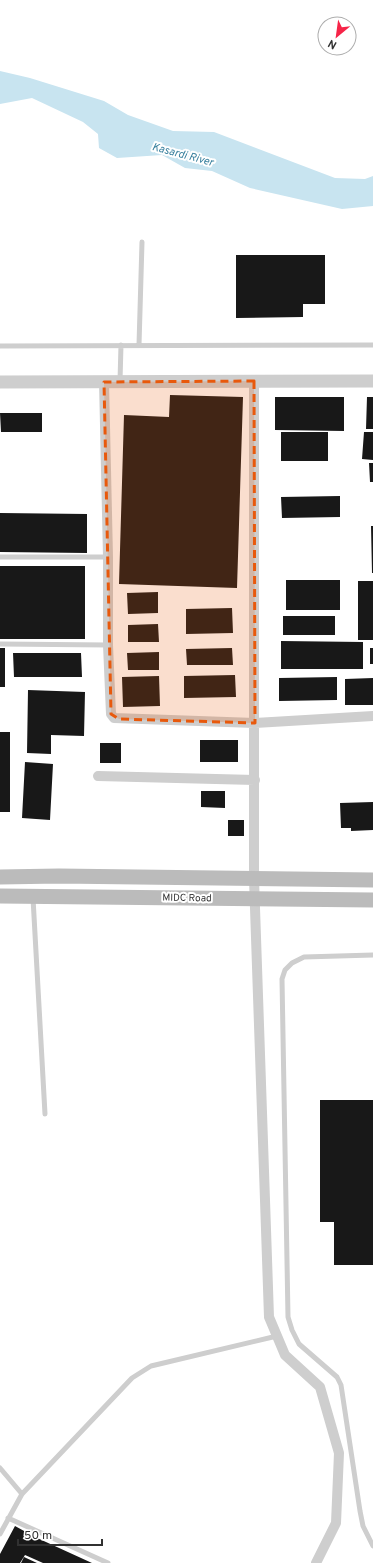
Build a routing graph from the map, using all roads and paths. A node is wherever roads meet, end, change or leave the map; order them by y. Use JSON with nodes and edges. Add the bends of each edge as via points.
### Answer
{"nodes":[{"id":1,"x":142,"y":242,"type":"dead end"},
{"id":2,"x":121,"y":345,"type":"junction"},
{"id":3,"x":139,"y":345,"type":"junction"},
{"id":4,"x":373,"y":345,"type":"edge"},
{"id":5,"x":0,"y":346,"type":"edge"},
{"id":6,"x":120,"y":381,"type":"junction"},
{"id":7,"x":254,"y":381,"type":"junction"},
{"id":8,"x":373,"y":381,"type":"edge"},
{"id":9,"x":0,"y":382,"type":"edge"},
{"id":10,"x":104,"y":382,"type":"junction"},
{"id":11,"x":0,"y":557,"type":"edge"},
{"id":12,"x":108,"y":557,"type":"junction"},
{"id":13,"x":0,"y":644,"type":"edge"},
{"id":14,"x":108,"y":645,"type":"junction"},
{"id":15,"x":373,"y":716,"type":"edge"},
{"id":16,"x":255,"y":722,"type":"junction"},
{"id":17,"x":98,"y":776,"type":"dead end"},
{"id":18,"x":255,"y":780,"type":"junction"},
{"id":19,"x":0,"y":877,"type":"edge"},
{"id":20,"x":254,"y":879,"type":"junction"},
{"id":21,"x":373,"y":880,"type":"edge"},
{"id":22,"x":33,"y":895,"type":"junction"},
{"id":23,"x":0,"y":896,"type":"edge"},
{"id":24,"x":255,"y":898,"type":"junction"},
{"id":25,"x":373,"y":900,"type":"edge"},
{"id":26,"x":373,"y":954,"type":"edge"},
{"id":27,"x":45,"y":1114,"type":"dead end"},
{"id":28,"x":277,"y":1336,"type":"junction"},
{"id":29,"x":0,"y":1468,"type":"edge"},
{"id":30,"x":22,"y":1494,"type":"junction"},
{"id":31,"x":8,"y":1518,"type":"junction"},
{"id":32,"x":0,"y":1534,"type":"edge"},
{"id":33,"x":373,"y":1546,"type":"edge"},
{"id":34,"x":108,"y":1563,"type":"edge"},
{"id":35,"x":316,"y":1563,"type":"edge"}],
"edges":[{"from":1,"to":3,"type":"lane"},
{"from":2,"to":3,"type":"lane"},
{"from":2,"to":5,"type":"lane"},
{"from":2,"to":6,"type":"lane"},
{"from":3,"to":4,"type":"lane"},
{"from":6,"to":7,"type":"street"},
{"from":6,"to":10,"type":"street"},
{"from":7,"to":8,"type":"street"},
{"from":7,"to":16,"type":"street"},
{"from":9,"to":10,"type":"street"},
{"from":10,"to":12,"type":"street"},
{"from":11,"to":12,"type":"lane"},
{"from":12,"to":14,"type":"street"},
{"from":13,"to":14,"type":"lane"},
{"from":14,"to":16,"type":"street","via":[[111,714],[114,718]]},
{"from":15,"to":16,"type":"street"},
{"from":16,"to":18,"type":"street"},
{"from":17,"to":18,"type":"street"},
{"from":18,"to":20,"type":"street"},
{"from":19,"to":20,"type":"main road","name":"MIDC Road"},
{"from":20,"to":21,"type":"main road","name":"MIDC Road"},
{"from":20,"to":24,"type":"street"},
{"from":22,"to":23,"type":"main road","name":"MIDC Road"},
{"from":22,"to":24,"type":"main road","name":"MIDC Road"},
{"from":22,"to":27,"type":"lane"},
{"from":24,"to":25,"type":"main road","name":"MIDC Road"},
{"from":24,"to":28,"type":"street","via":[[269,1317]]},
{"from":26,"to":33,"type":"lane","via":[[304,957],[292,963],[285,970],[282,979],[288,1317],[300,1344],[336,1377],[341,1385],[360,1511],[363,1526]]},
{"from":28,"to":30,"type":"lane","via":[[151,1366],[132,1378]]},
{"from":28,"to":35,"type":"street","via":[[285,1355],[320,1387],[339,1453],[336,1523]]},
{"from":29,"to":30,"type":"lane"},
{"from":30,"to":31,"type":"lane"},
{"from":31,"to":32,"type":"lane"},
{"from":31,"to":34,"type":"lane"}]}
